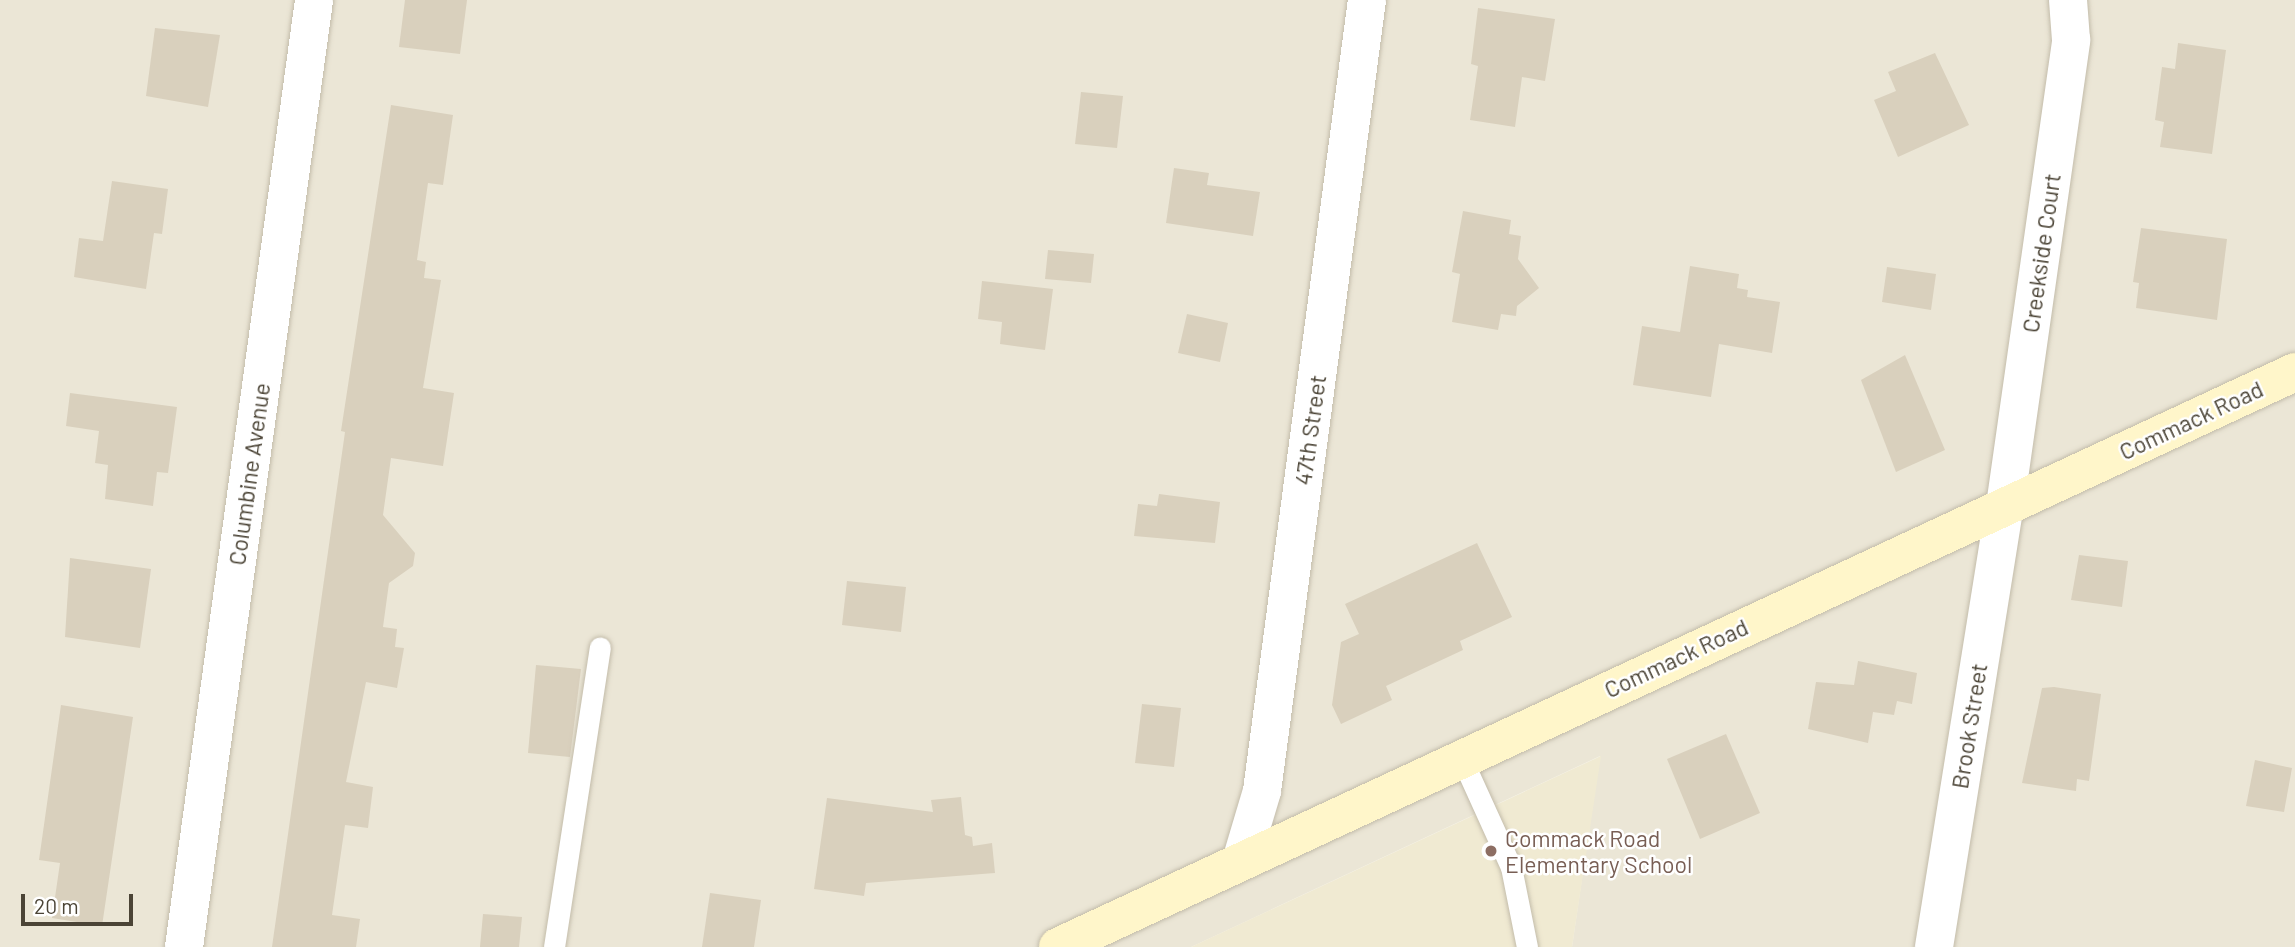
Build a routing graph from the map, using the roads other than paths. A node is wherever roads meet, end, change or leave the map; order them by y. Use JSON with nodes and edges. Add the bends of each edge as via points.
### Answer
{"nodes":[{"id":1,"x":314,"y":0,"type":"edge"},
{"id":2,"x":1367,"y":0,"type":"edge"},
{"id":3,"x":2068,"y":0,"type":"edge"},
{"id":4,"x":2295,"y":372,"type":"edge"},
{"id":5,"x":2005,"y":506,"type":"junction"},
{"id":6,"x":600,"y":648,"type":"dead end"},
{"id":7,"x":1461,"y":757,"type":"junction"},
{"id":8,"x":1242,"y":859,"type":"junction"},
{"id":9,"x":1105,"y":937,"type":"edge"},
{"id":10,"x":184,"y":947,"type":"edge"},
{"id":11,"x":554,"y":947,"type":"edge"},
{"id":12,"x":1058,"y":947,"type":"edge"},
{"id":13,"x":1527,"y":947,"type":"edge"},
{"id":14,"x":1934,"y":947,"type":"edge"}],
"edges":[{"from":1,"to":10,"type":"street","name":"Columbine Avenue"},
{"from":2,"to":8,"type":"street","name":"47th Street","via":[[1262,792]]},
{"from":3,"to":5,"type":"street","name":"Creekside Court","via":[[2071,40]]},
{"from":4,"to":5,"type":"street","name":"Commack Road"},
{"from":5,"to":7,"type":"street","name":"Commack Road"},
{"from":5,"to":14,"type":"street","name":"Brook Street"},
{"from":6,"to":11,"type":"lane"},
{"from":7,"to":8,"type":"street","name":"Commack Road"},
{"from":7,"to":13,"type":"lane","via":[[1511,867]]},
{"from":8,"to":9,"type":"street","name":"Commack Road"},
{"from":9,"to":12,"type":"street","name":"Commack Road"}]}
